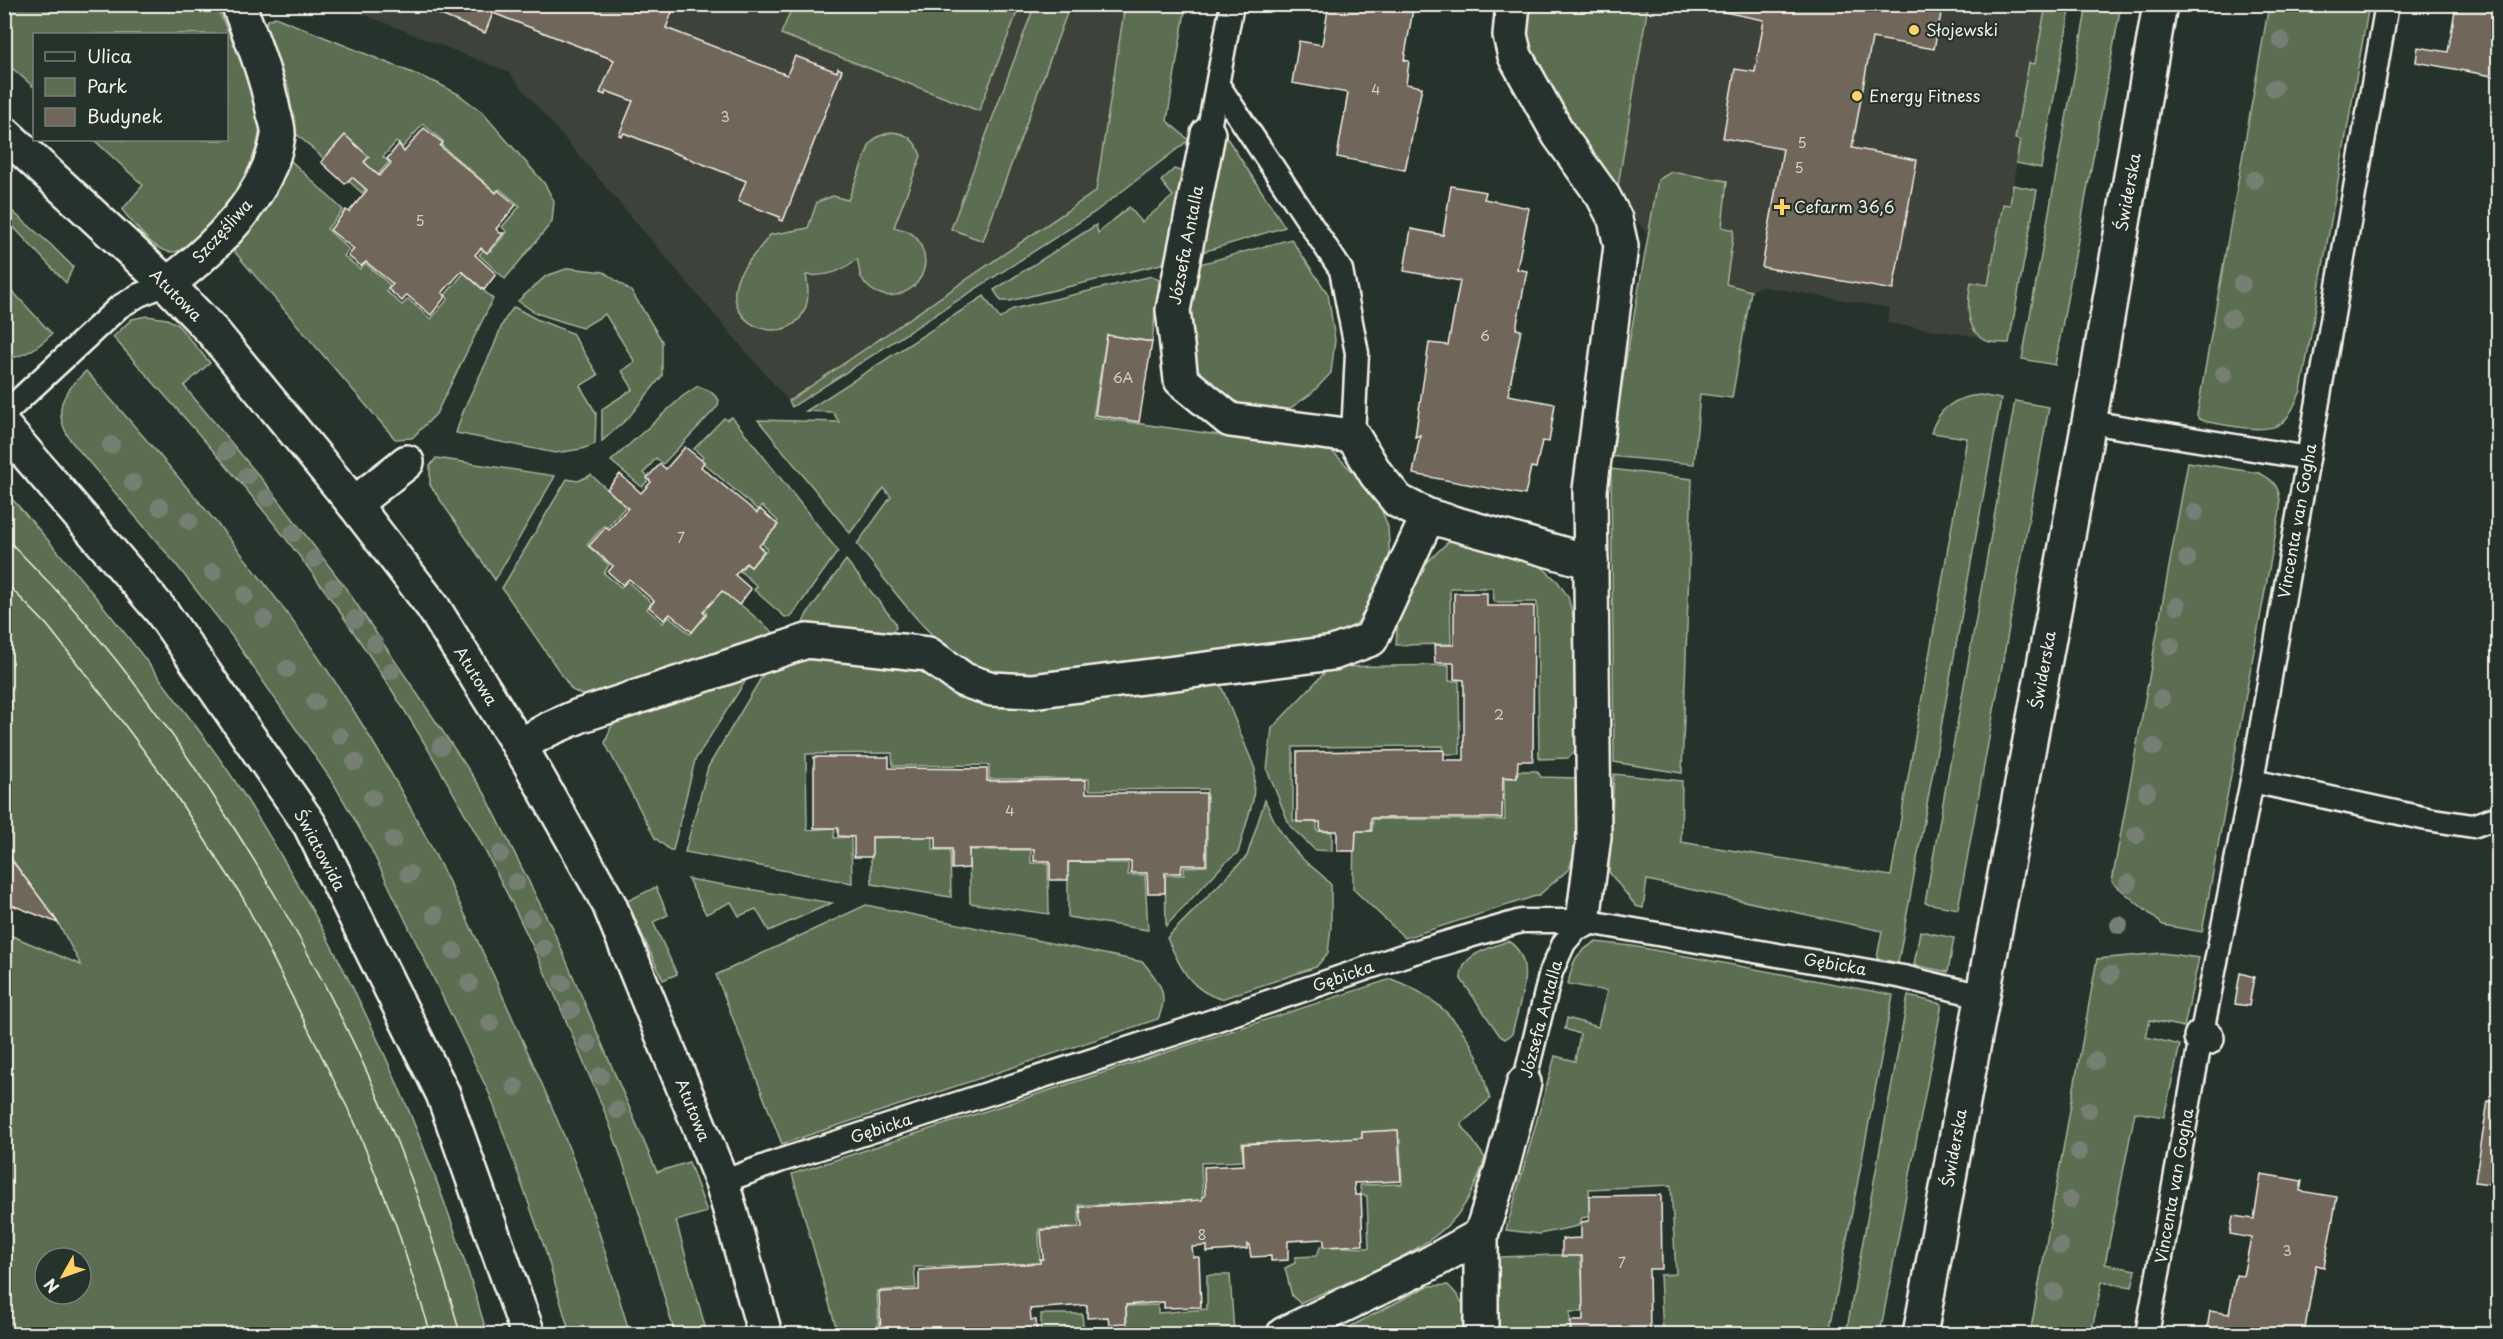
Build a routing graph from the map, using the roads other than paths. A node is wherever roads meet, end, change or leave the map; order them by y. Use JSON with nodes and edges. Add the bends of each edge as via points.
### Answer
{"nodes":[{"id":1,"x":1232,"y":4,"type":"edge"},
{"id":2,"x":1513,"y":4,"type":"edge"},
{"id":3,"x":2160,"y":4,"type":"edge"},
{"id":4,"x":2387,"y":4,"type":"edge"},
{"id":5,"x":237,"y":5,"type":"edge"},
{"id":6,"x":1218,"y":85,"type":"junction"},
{"id":7,"x":4,"y":132,"type":"edge"},
{"id":8,"x":1208,"y":134,"type":"joint"},
{"id":9,"x":166,"y":284,"type":"junction"},
{"id":10,"x":4,"y":414,"type":"edge"},
{"id":11,"x":2089,"y":422,"type":"junction"},
{"id":12,"x":4,"y":427,"type":"edge"},
{"id":13,"x":1353,"y":436,"type":"junction"},
{"id":14,"x":2308,"y":458,"type":"junction"},
{"id":15,"x":407,"y":462,"type":"dead end"},
{"id":16,"x":354,"y":504,"type":"junction"},
{"id":17,"x":1428,"y":516,"type":"junction"},
{"id":18,"x":1591,"y":562,"type":"junction"},
{"id":19,"x":519,"y":746,"type":"junction"},
{"id":20,"x":2252,"y":781,"type":"junction"},
{"id":21,"x":2499,"y":817,"type":"edge"},
{"id":22,"x":1583,"y":921,"type":"junction"},
{"id":23,"x":1982,"y":996,"type":"junction"},
{"id":24,"x":1524,"y":1083,"type":"joint"},
{"id":25,"x":722,"y":1182,"type":"junction"},
{"id":26,"x":1481,"y":1235,"type":"junction"},
{"id":27,"x":528,"y":1335,"type":"edge"},
{"id":28,"x":765,"y":1335,"type":"edge"},
{"id":29,"x":1284,"y":1335,"type":"edge"},
{"id":30,"x":1481,"y":1335,"type":"edge"},
{"id":31,"x":1920,"y":1335,"type":"edge"},
{"id":32,"x":2147,"y":1335,"type":"edge"}],
"edges":[{"from":1,"to":6,"type":"lane","name":"Józsefa Antalla"},
{"from":2,"to":18,"type":"street","via":[[1510,35],[1515,56],[1559,135],[1603,196],[1615,219],[1622,246],[1590,490]]},
{"from":3,"to":11,"type":"street","name":"Świderska"},
{"from":4,"to":14,"type":"lane","name":"Vincenta van Gogha"},
{"from":5,"to":9,"type":"street","name":"Szczęśliwa","via":[[266,75],[278,135],[265,176],[252,199],[194,265]]},
{"from":6,"to":8,"type":"lane","name":"Józsefa Antalla"},
{"from":6,"to":13,"type":"lane","via":[[1341,270],[1357,353]]},
{"from":7,"to":9,"type":"street","name":"Atutowa"},
{"from":8,"to":13,"type":"street","name":"Józsefa Antalla","via":[[1173,310],[1181,380],[1230,420]]},
{"from":9,"to":10,"type":"lane","name":"Szczęśliwa","via":[[118,308]]},
{"from":9,"to":16,"type":"street","name":"Atutowa","via":[[214,333]]},
{"from":11,"to":14,"type":"lane"},
{"from":11,"to":23,"type":"street","name":"Świderska"},
{"from":12,"to":27,"type":"street","name":"Światowida","via":[[162,612],[310,825],[443,1094]]},
{"from":13,"to":17,"type":"street","via":[[1398,501]]},
{"from":14,"to":20,"type":"lane","name":"Vincenta van Gogha"},
{"from":15,"to":16,"type":"street"},
{"from":16,"to":19,"type":"street","name":"Atutowa","via":[[433,607]]},
{"from":17,"to":18,"type":"street"},
{"from":17,"to":19,"type":"street","via":[[1371,639],[1333,653],[1032,691],[992,689],[964,680],[928,654],[807,641],[579,716]]},
{"from":18,"to":22,"type":"street","via":[[1594,836]]},
{"from":19,"to":25,"type":"street","name":"Atutowa","via":[[609,904]]},
{"from":20,"to":21,"type":"lane","via":[[2473,826]]},
{"from":20,"to":32,"type":"lane","name":"Vincenta van Gogha"},
{"from":22,"to":23,"type":"lane","name":"Gębicka","via":[[1903,977]]},
{"from":22,"to":24,"type":"lane","name":"Józsefa Antalla","via":[[1564,943],[1551,972]]},
{"from":22,"to":25,"type":"lane","name":"Gębicka","via":[[1521,921],[1411,953]]},
{"from":23,"to":31,"type":"street","name":"Świderska"},
{"from":24,"to":26,"type":"street","name":"Józsefa Antalla"},
{"from":25,"to":28,"type":"street","name":"Atutowa"},
{"from":26,"to":29,"type":"street"},
{"from":26,"to":30,"type":"street","name":"Józsefa Antalla"}]}
